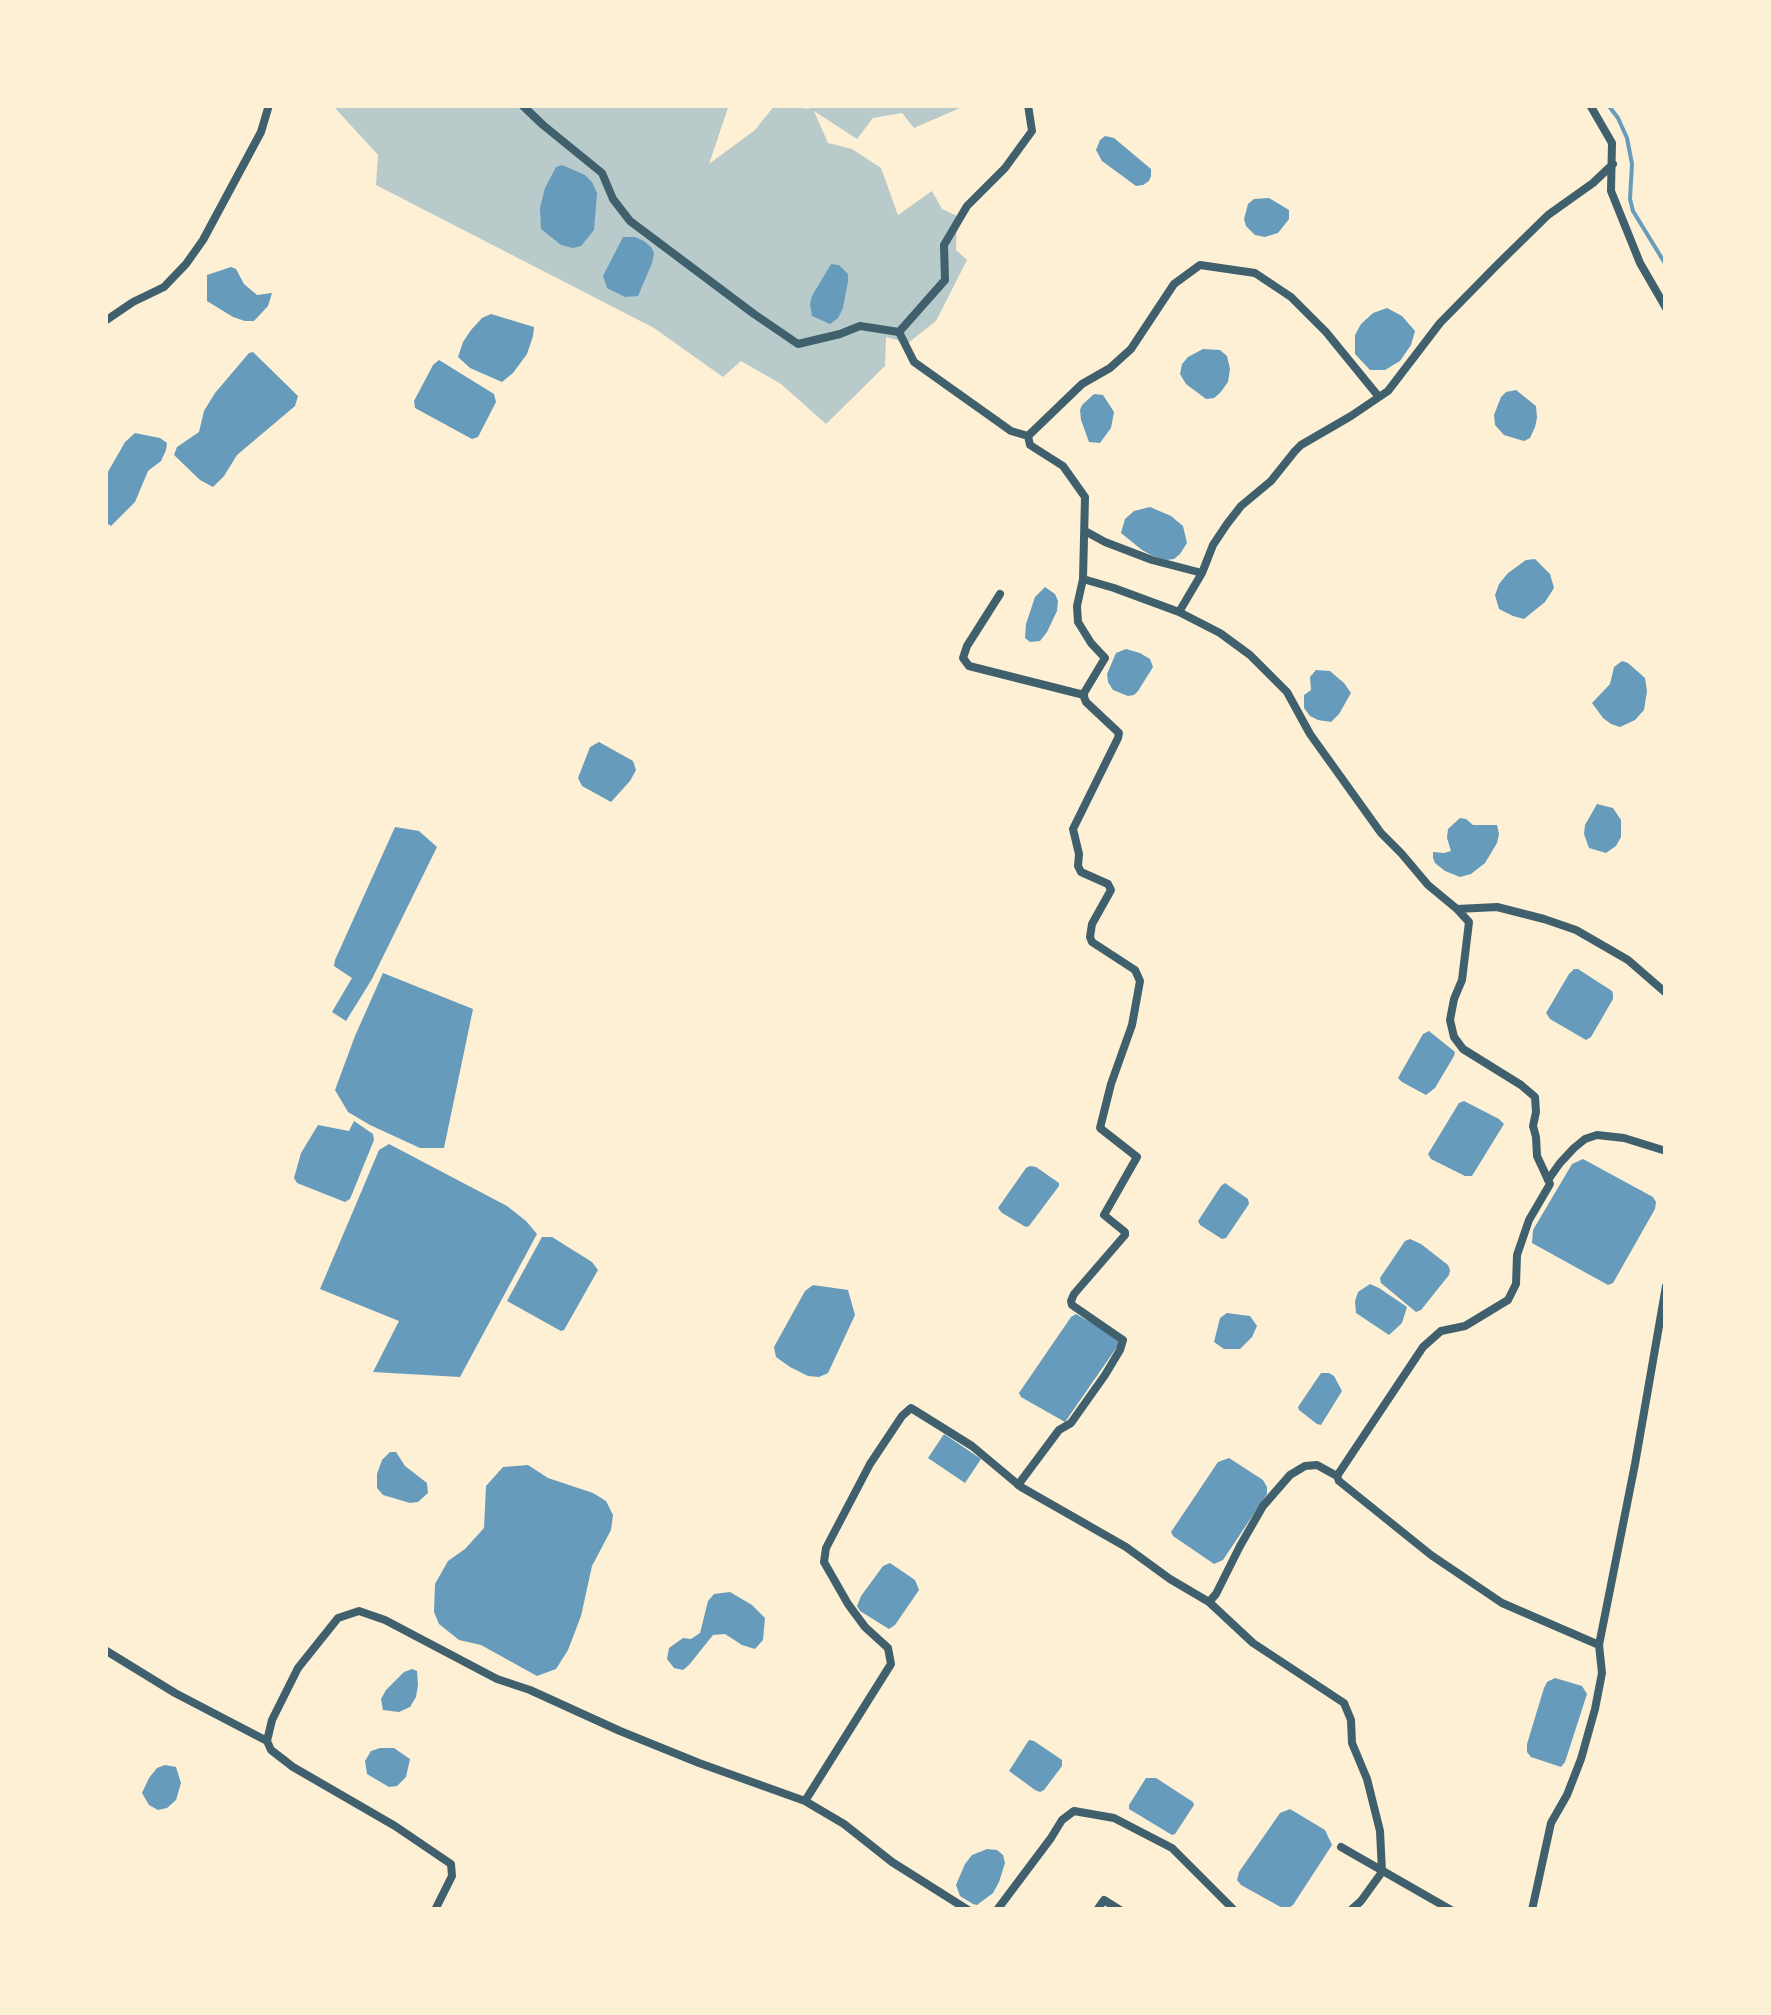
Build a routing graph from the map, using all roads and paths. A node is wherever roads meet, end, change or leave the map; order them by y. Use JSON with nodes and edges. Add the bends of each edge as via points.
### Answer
{"nodes":[{"id":1,"x":269,"y":105,"type":"edge"},
{"id":2,"x":522,"y":105,"type":"edge"},
{"id":3,"x":1028,"y":105,"type":"edge"},
{"id":4,"x":1590,"y":105,"type":"edge"},
{"id":5,"x":1613,"y":164,"type":"junction"},
{"id":6,"x":1666,"y":308,"type":"edge"},
{"id":7,"x":105,"y":321,"type":"edge"},
{"id":8,"x":899,"y":332,"type":"junction"},
{"id":9,"x":1379,"y":398,"type":"junction"},
{"id":10,"x":1028,"y":436,"type":"junction"},
{"id":11,"x":1085,"y":531,"type":"junction"},
{"id":12,"x":1202,"y":572,"type":"junction"},
{"id":13,"x":1084,"y":579,"type":"junction"},
{"id":14,"x":1000,"y":594,"type":"dead end"},
{"id":15,"x":1179,"y":612,"type":"junction"},
{"id":16,"x":1084,"y":695,"type":"junction"},
{"id":17,"x":1457,"y":908,"type":"junction"},
{"id":18,"x":1666,"y":992,"type":"edge"},
{"id":19,"x":1666,"y":1151,"type":"edge"},
{"id":20,"x":1548,"y":1180,"type":"junction"},
{"id":21,"x":1666,"y":1286,"type":"edge"},
{"id":22,"x":1337,"y":1476,"type":"junction"},
{"id":23,"x":1018,"y":1485,"type":"junction"},
{"id":24,"x":1208,"y":1602,"type":"junction"},
{"id":25,"x":1600,"y":1644,"type":"junction"},
{"id":26,"x":105,"y":1650,"type":"edge"},
{"id":27,"x":267,"y":1741,"type":"junction"},
{"id":28,"x":806,"y":1801,"type":"junction"},
{"id":29,"x":1341,"y":1847,"type":"dead end"},
{"id":30,"x":1382,"y":1872,"type":"junction"},
{"id":31,"x":435,"y":1910,"type":"edge"},
{"id":32,"x":968,"y":1910,"type":"edge"},
{"id":33,"x":997,"y":1910,"type":"edge"},
{"id":34,"x":1097,"y":1910,"type":"edge"},
{"id":35,"x":1120,"y":1910,"type":"edge"},
{"id":36,"x":1234,"y":1910,"type":"edge"},
{"id":37,"x":1350,"y":1910,"type":"edge"},
{"id":38,"x":1451,"y":1910,"type":"edge"},
{"id":39,"x":1532,"y":1910,"type":"edge"}],
"edges":[{"from":1,"to":7,"type":"street","via":[[186,264],[164,287]]},
{"from":2,"to":8,"type":"street","via":[[602,172],[630,220],[798,344],[860,326]]},
{"from":3,"to":8,"type":"street","via":[[1032,130],[967,206],[944,245],[945,280]]},
{"from":4,"to":5,"type":"street","via":[[1612,143]]},
{"from":5,"to":6,"type":"street","via":[[1611,191]]},
{"from":5,"to":9,"type":"street","via":[[1498,264]]},
{"from":8,"to":10,"type":"street","via":[[914,362],[1011,431]]},
{"from":9,"to":10,"type":"street","via":[[1291,297],[1255,273],[1200,266],[1174,284],[1131,349]]},
{"from":9,"to":12,"type":"street","via":[[1301,444],[1227,524]]},
{"from":10,"to":11,"type":"street","via":[[1086,496]]},
{"from":11,"to":12,"type":"street","via":[[1152,560]]},
{"from":11,"to":13,"type":"street"},
{"from":12,"to":15,"type":"street"},
{"from":13,"to":15,"type":"street"},
{"from":13,"to":16,"type":"street","via":[[1078,622],[1105,658]]},
{"from":14,"to":16,"type":"street","via":[[963,658],[970,666]]},
{"from":15,"to":17,"type":"street","via":[[1250,655],[1287,692],[1363,811],[1428,886]]},
{"from":16,"to":23,"type":"street","via":[[1118,732],[1073,829],[1078,866],[1111,890],[1090,936],[1140,980],[1100,1128],[1137,1156],[1104,1215],[1125,1235],[1071,1301],[1124,1340],[1071,1423]]},
{"from":17,"to":18,"type":"street","via":[[1497,907],[1576,930]]},
{"from":17,"to":20,"type":"street","via":[[1469,922],[1450,1020],[1454,1038],[1535,1097],[1537,1156]]},
{"from":19,"to":20,"type":"street","via":[[1597,1135],[1574,1148]]},
{"from":20,"to":22,"type":"street","via":[[1528,1220],[1508,1300],[1465,1326],[1441,1331],[1423,1347]]},
{"from":21,"to":25,"type":"street"},
{"from":22,"to":24,"type":"street","via":[[1317,1465],[1290,1475],[1263,1506]]},
{"from":22,"to":25,"type":"street","via":[[1431,1555],[1502,1602]]},
{"from":23,"to":24,"type":"street"},
{"from":23,"to":28,"type":"street","via":[[911,1408],[880,1448],[824,1562],[848,1604],[888,1648],[891,1664]]},
{"from":24,"to":30,"type":"street","via":[[1253,1643],[1344,1703],[1380,1831]]},
{"from":25,"to":39,"type":"street","via":[[1595,1709],[1582,1759],[1551,1823]]},
{"from":26,"to":27,"type":"street"},
{"from":27,"to":28,"type":"street","via":[[298,1668],[338,1618],[360,1610],[497,1679]]},
{"from":27,"to":31,"type":"street","via":[[293,1766],[451,1864]]},
{"from":28,"to":32,"type":"street"},
{"from":29,"to":30,"type":"street"},
{"from":30,"to":37,"type":"street"},
{"from":30,"to":38,"type":"street"},
{"from":33,"to":36,"type":"street","via":[[1074,1811],[1114,1818],[1172,1848]]},
{"from":34,"to":35,"type":"street","via":[[1104,1900]]}]}
